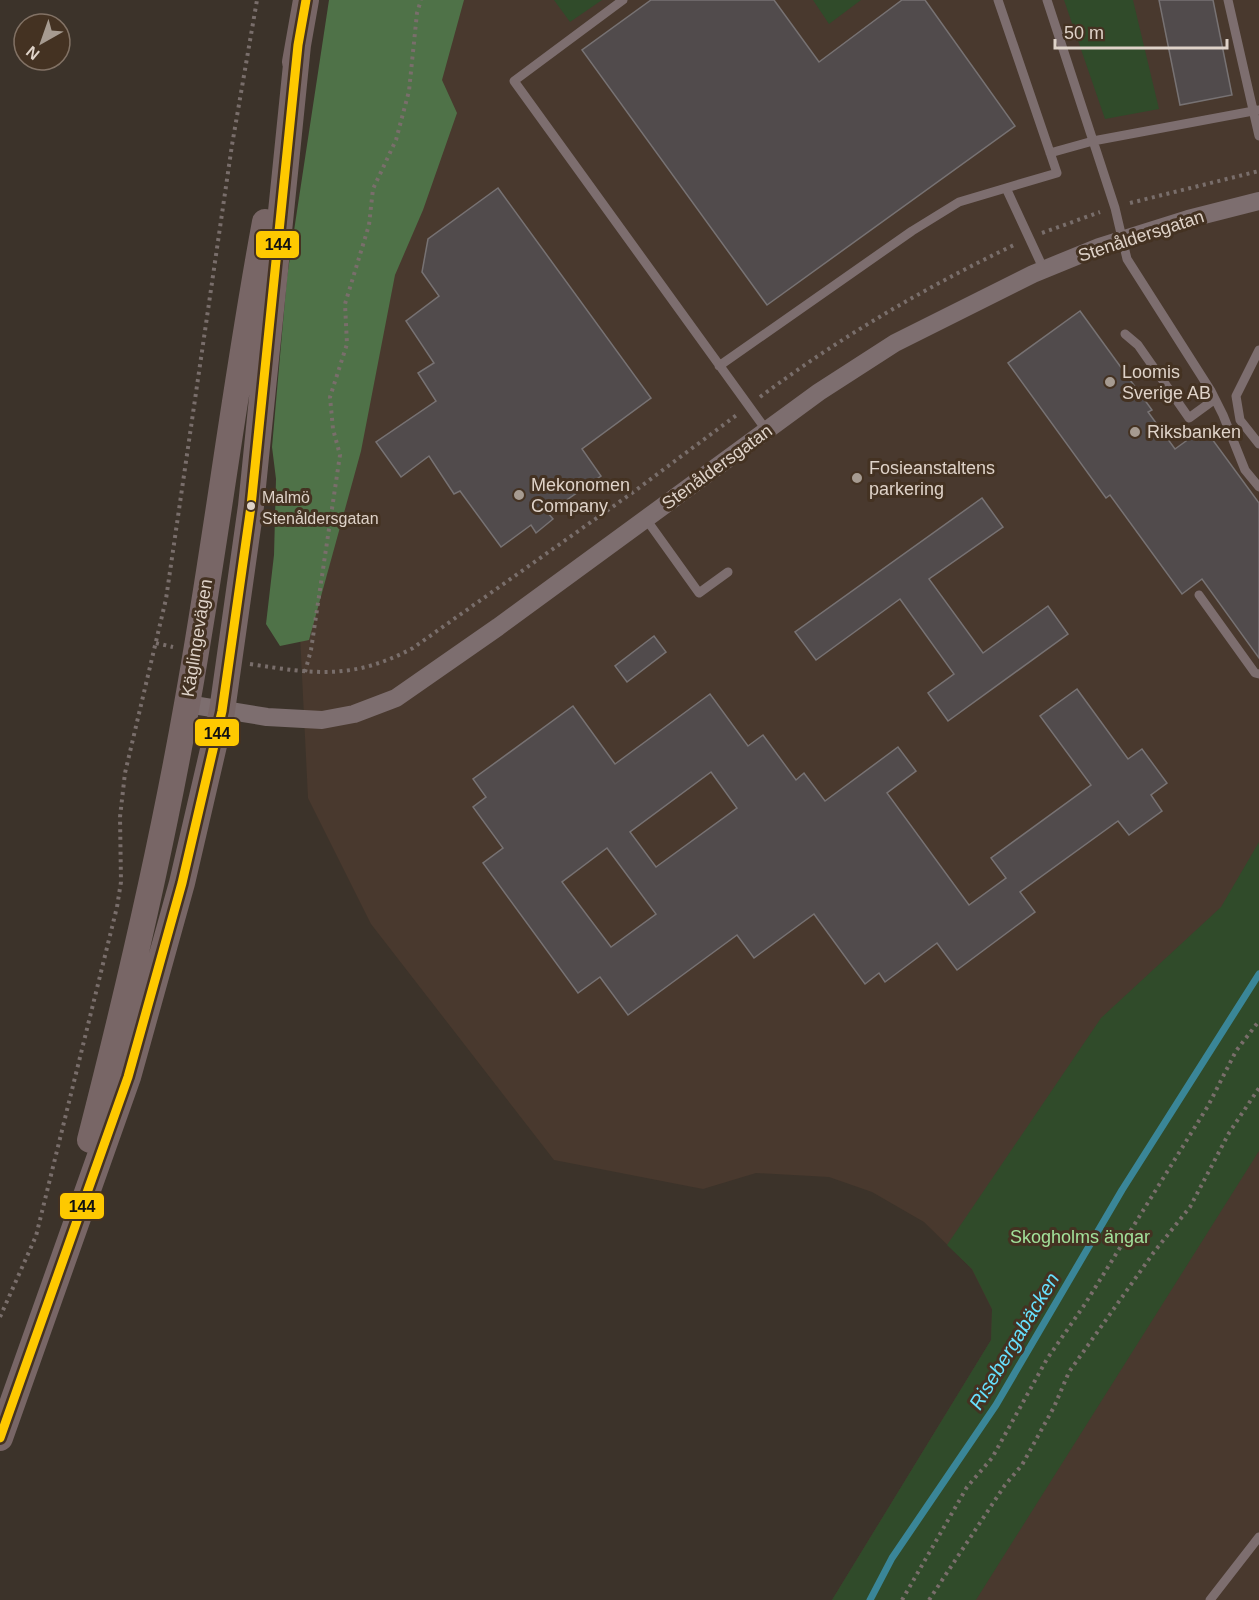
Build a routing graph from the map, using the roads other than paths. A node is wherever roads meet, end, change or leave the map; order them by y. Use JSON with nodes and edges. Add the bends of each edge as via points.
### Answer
{"nodes":[{"id":1,"x":306,"y":0,"type":"edge"},
{"id":2,"x":623,"y":0,"type":"edge"},
{"id":3,"x":998,"y":0,"type":"edge"},
{"id":4,"x":1047,"y":0,"type":"edge"},
{"id":5,"x":1228,"y":0,"type":"edge"},
{"id":6,"x":298,"y":45,"type":"junction"},
{"id":7,"x":1256,"y":110,"type":"edge"},
{"id":8,"x":1259,"y":136,"type":"edge"},
{"id":9,"x":1093,"y":141,"type":"junction"},
{"id":10,"x":1050,"y":153,"type":"junction"},
{"id":11,"x":1006,"y":188,"type":"junction"},
{"id":12,"x":1259,"y":201,"type":"edge"},
{"id":13,"x":1121,"y":240,"type":"junction"},
{"id":14,"x":1044,"y":270,"type":"junction"},
{"id":15,"x":1125,"y":334,"type":"dead end"},
{"id":16,"x":1259,"y":350,"type":"edge"},
{"id":17,"x":719,"y":366,"type":"junction"},
{"id":18,"x":1215,"y":399,"type":"junction"},
{"id":19,"x":767,"y":431,"type":"junction"},
{"id":20,"x":1259,"y":444,"type":"edge"},
{"id":21,"x":1259,"y":487,"type":"edge"},
{"id":22,"x":646,"y":519,"type":"junction"},
{"id":23,"x":728,"y":572,"type":"dead end"},
{"id":24,"x":1199,"y":595,"type":"dead end"},
{"id":25,"x":1259,"y":674,"type":"edge"},
{"id":26,"x":187,"y":704,"type":"junction"},
{"id":27,"x":222,"y":711,"type":"junction"},
{"id":28,"x":49,"y":1294,"type":"junction"},
{"id":29,"x":0,"y":1438,"type":"edge"},
{"id":30,"x":1259,"y":1537,"type":"edge"},
{"id":31,"x":1210,"y":1600,"type":"edge"}],
"edges":[{"from":1,"to":6,"type":"main road","name":"Käglingevägen"},
{"from":2,"to":17,"type":"lane","via":[[514,81]]},
{"from":3,"to":10,"type":"lane"},
{"from":4,"to":9,"type":"lane"},
{"from":5,"to":7,"type":"lane"},
{"from":6,"to":26,"type":"main road","name":"Käglingevägen","via":[[244,331]]},
{"from":6,"to":27,"type":"main road","name":"Käglingevägen","via":[[251,506]]},
{"from":7,"to":8,"type":"lane"},
{"from":7,"to":9,"type":"lane"},
{"from":9,"to":10,"type":"lane"},
{"from":9,"to":13,"type":"lane"},
{"from":10,"to":11,"type":"lane","via":[[1057,173]]},
{"from":11,"to":14,"type":"lane"},
{"from":11,"to":17,"type":"lane","via":[[959,202],[912,231]]},
{"from":12,"to":13,"type":"street","name":"Stenåldersgatan"},
{"from":13,"to":14,"type":"street","name":"Stenåldersgatan"},
{"from":13,"to":18,"type":"lane","via":[[1138,280]]},
{"from":14,"to":19,"type":"street","name":"Stenåldersgatan","via":[[895,343]]},
{"from":15,"to":18,"type":"lane","via":[[1138,345],[1189,418]]},
{"from":16,"to":20,"type":"lane","via":[[1236,396],[1240,420]]},
{"from":17,"to":19,"type":"lane"},
{"from":18,"to":21,"type":"lane","via":[[1245,470]]},
{"from":19,"to":22,"type":"street","name":"Stenåldersgatan"},
{"from":22,"to":23,"type":"lane","via":[[699,593]]},
{"from":22,"to":27,"type":"street","name":"Stenåldersgatan","via":[[396,698],[354,714],[322,720]]},
{"from":24,"to":25,"type":"lane"},
{"from":26,"to":27,"type":"street","name":"Stenåldersgatan"},
{"from":26,"to":28,"type":"main road","name":"Käglingevägen","via":[[108,1069]]},
{"from":27,"to":28,"type":"main road","name":"Käglingevägen","via":[[182,883],[128,1077]]},
{"from":28,"to":29,"type":"main road","name":"Käglingevägen"},
{"from":30,"to":31,"type":"lane"}]}
